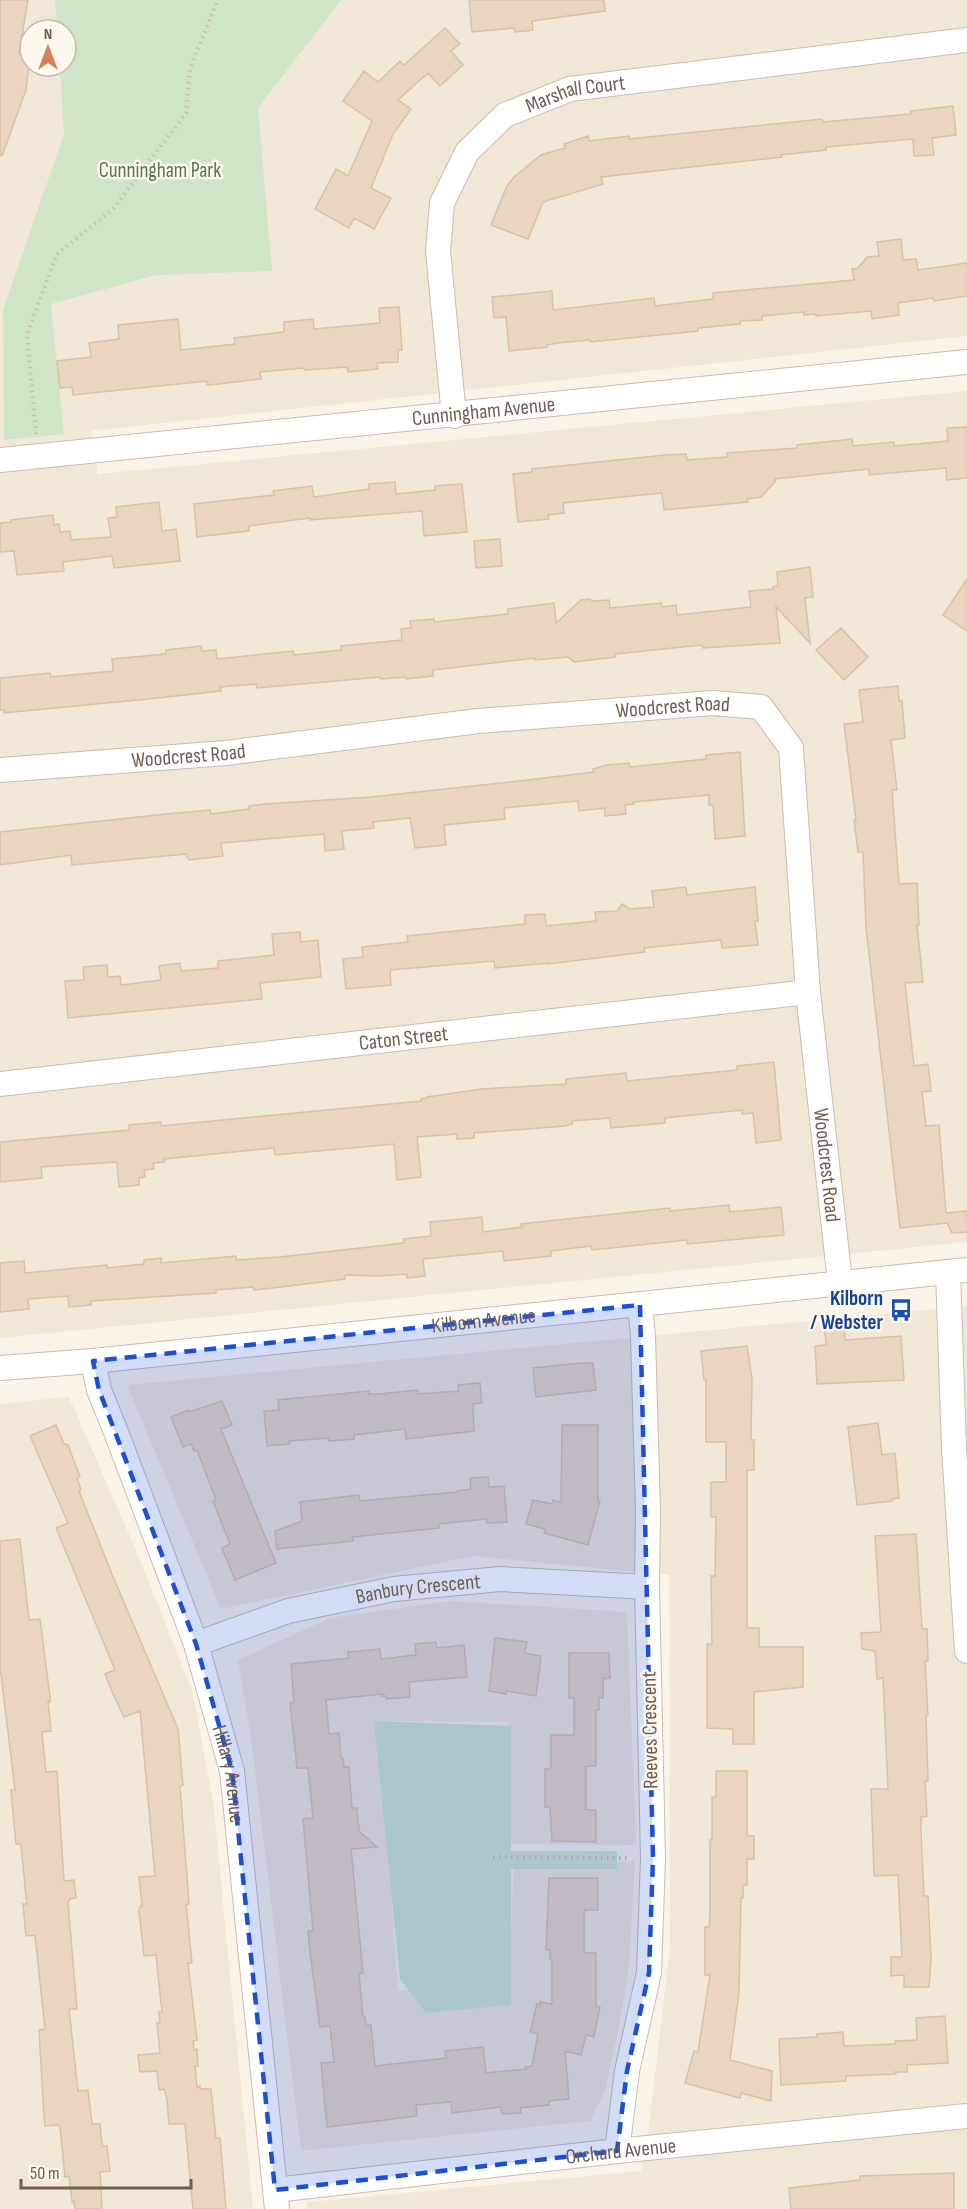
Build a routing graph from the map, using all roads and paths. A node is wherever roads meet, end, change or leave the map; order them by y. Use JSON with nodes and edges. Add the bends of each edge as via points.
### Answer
{"nodes":[{"id":1,"x":218,"y":0,"type":"edge"},
{"id":2,"x":967,"y":40,"type":"edge"},
{"id":3,"x":967,"y":362,"type":"edge"},
{"id":4,"x":454,"y":416,"type":"junction"},
{"id":5,"x":39,"y":457,"type":"junction"},
{"id":6,"x":0,"y":460,"type":"edge"},
{"id":7,"x":0,"y":770,"type":"edge"},
{"id":8,"x":808,"y":992,"type":"junction"},
{"id":9,"x":0,"y":1084,"type":"edge"},
{"id":10,"x":958,"y":1271,"type":"edge"},
{"id":11,"x":840,"y":1282,"type":"junction"},
{"id":12,"x":640,"y":1305,"type":"junction"},
{"id":13,"x":93,"y":1361,"type":"junction"},
{"id":14,"x":0,"y":1368,"type":"edge"},
{"id":15,"x":647,"y":1587,"type":"junction"},
{"id":16,"x":196,"y":1644,"type":"junction"},
{"id":17,"x":967,"y":1651,"type":"edge"},
{"id":18,"x":493,"y":1857,"type":"dead end"},
{"id":19,"x":652,"y":1858,"type":"junction"},
{"id":20,"x":967,"y":2116,"type":"edge"},
{"id":21,"x":617,"y":2151,"type":"junction"},
{"id":22,"x":276,"y":2199,"type":"edge"}],
"edges":[{"from":1,"to":5,"type":"path","via":[[190,68],[186,113],[113,209],[57,254],[27,334]]},
{"from":2,"to":4,"type":"street","name":"Marshall Court","via":[[570,89],[505,115],[467,152],[442,203],[438,251]]},
{"from":3,"to":4,"type":"street","name":"Cunningham Avenue"},
{"from":4,"to":5,"type":"street","name":"Cunningham Avenue"},
{"from":5,"to":6,"type":"street","name":"Cunningham Avenue"},
{"from":7,"to":8,"type":"street","name":"Woodcrest Road","via":[[226,753],[478,721],[713,703],[760,707],[791,748]]},
{"from":8,"to":9,"type":"street","name":"Caton Street"},
{"from":8,"to":11,"type":"street","name":"Woodcrest Road"},
{"from":10,"to":11,"type":"street","name":"Kilborn Avenue"},
{"from":10,"to":17,"type":"street","via":[[954,1448]]},
{"from":11,"to":12,"type":"street","name":"Kilborn Avenue"},
{"from":12,"to":13,"type":"street","name":"Kilborn Avenue"},
{"from":12,"to":15,"type":"street","name":"Reeves Crescent"},
{"from":13,"to":14,"type":"street","name":"Kilborn Avenue"},
{"from":13,"to":16,"type":"street","name":"Hillary Avenue","via":[[99,1390]]},
{"from":15,"to":16,"type":"street","name":"Banbury Crescent","via":[[500,1580],[394,1588],[288,1611]]},
{"from":15,"to":19,"type":"street","name":"Reeves Crescent"},
{"from":16,"to":22,"type":"street","name":"Hillary Avenue","via":[[232,1771]]},
{"from":18,"to":19,"type":"path"},
{"from":19,"to":21,"type":"street","name":"Reeves Crescent","via":[[649,1973],[627,2071]]},
{"from":20,"to":21,"type":"street","name":"Orchard Avenue"},
{"from":21,"to":22,"type":"street","name":"Orchard Avenue"}]}
